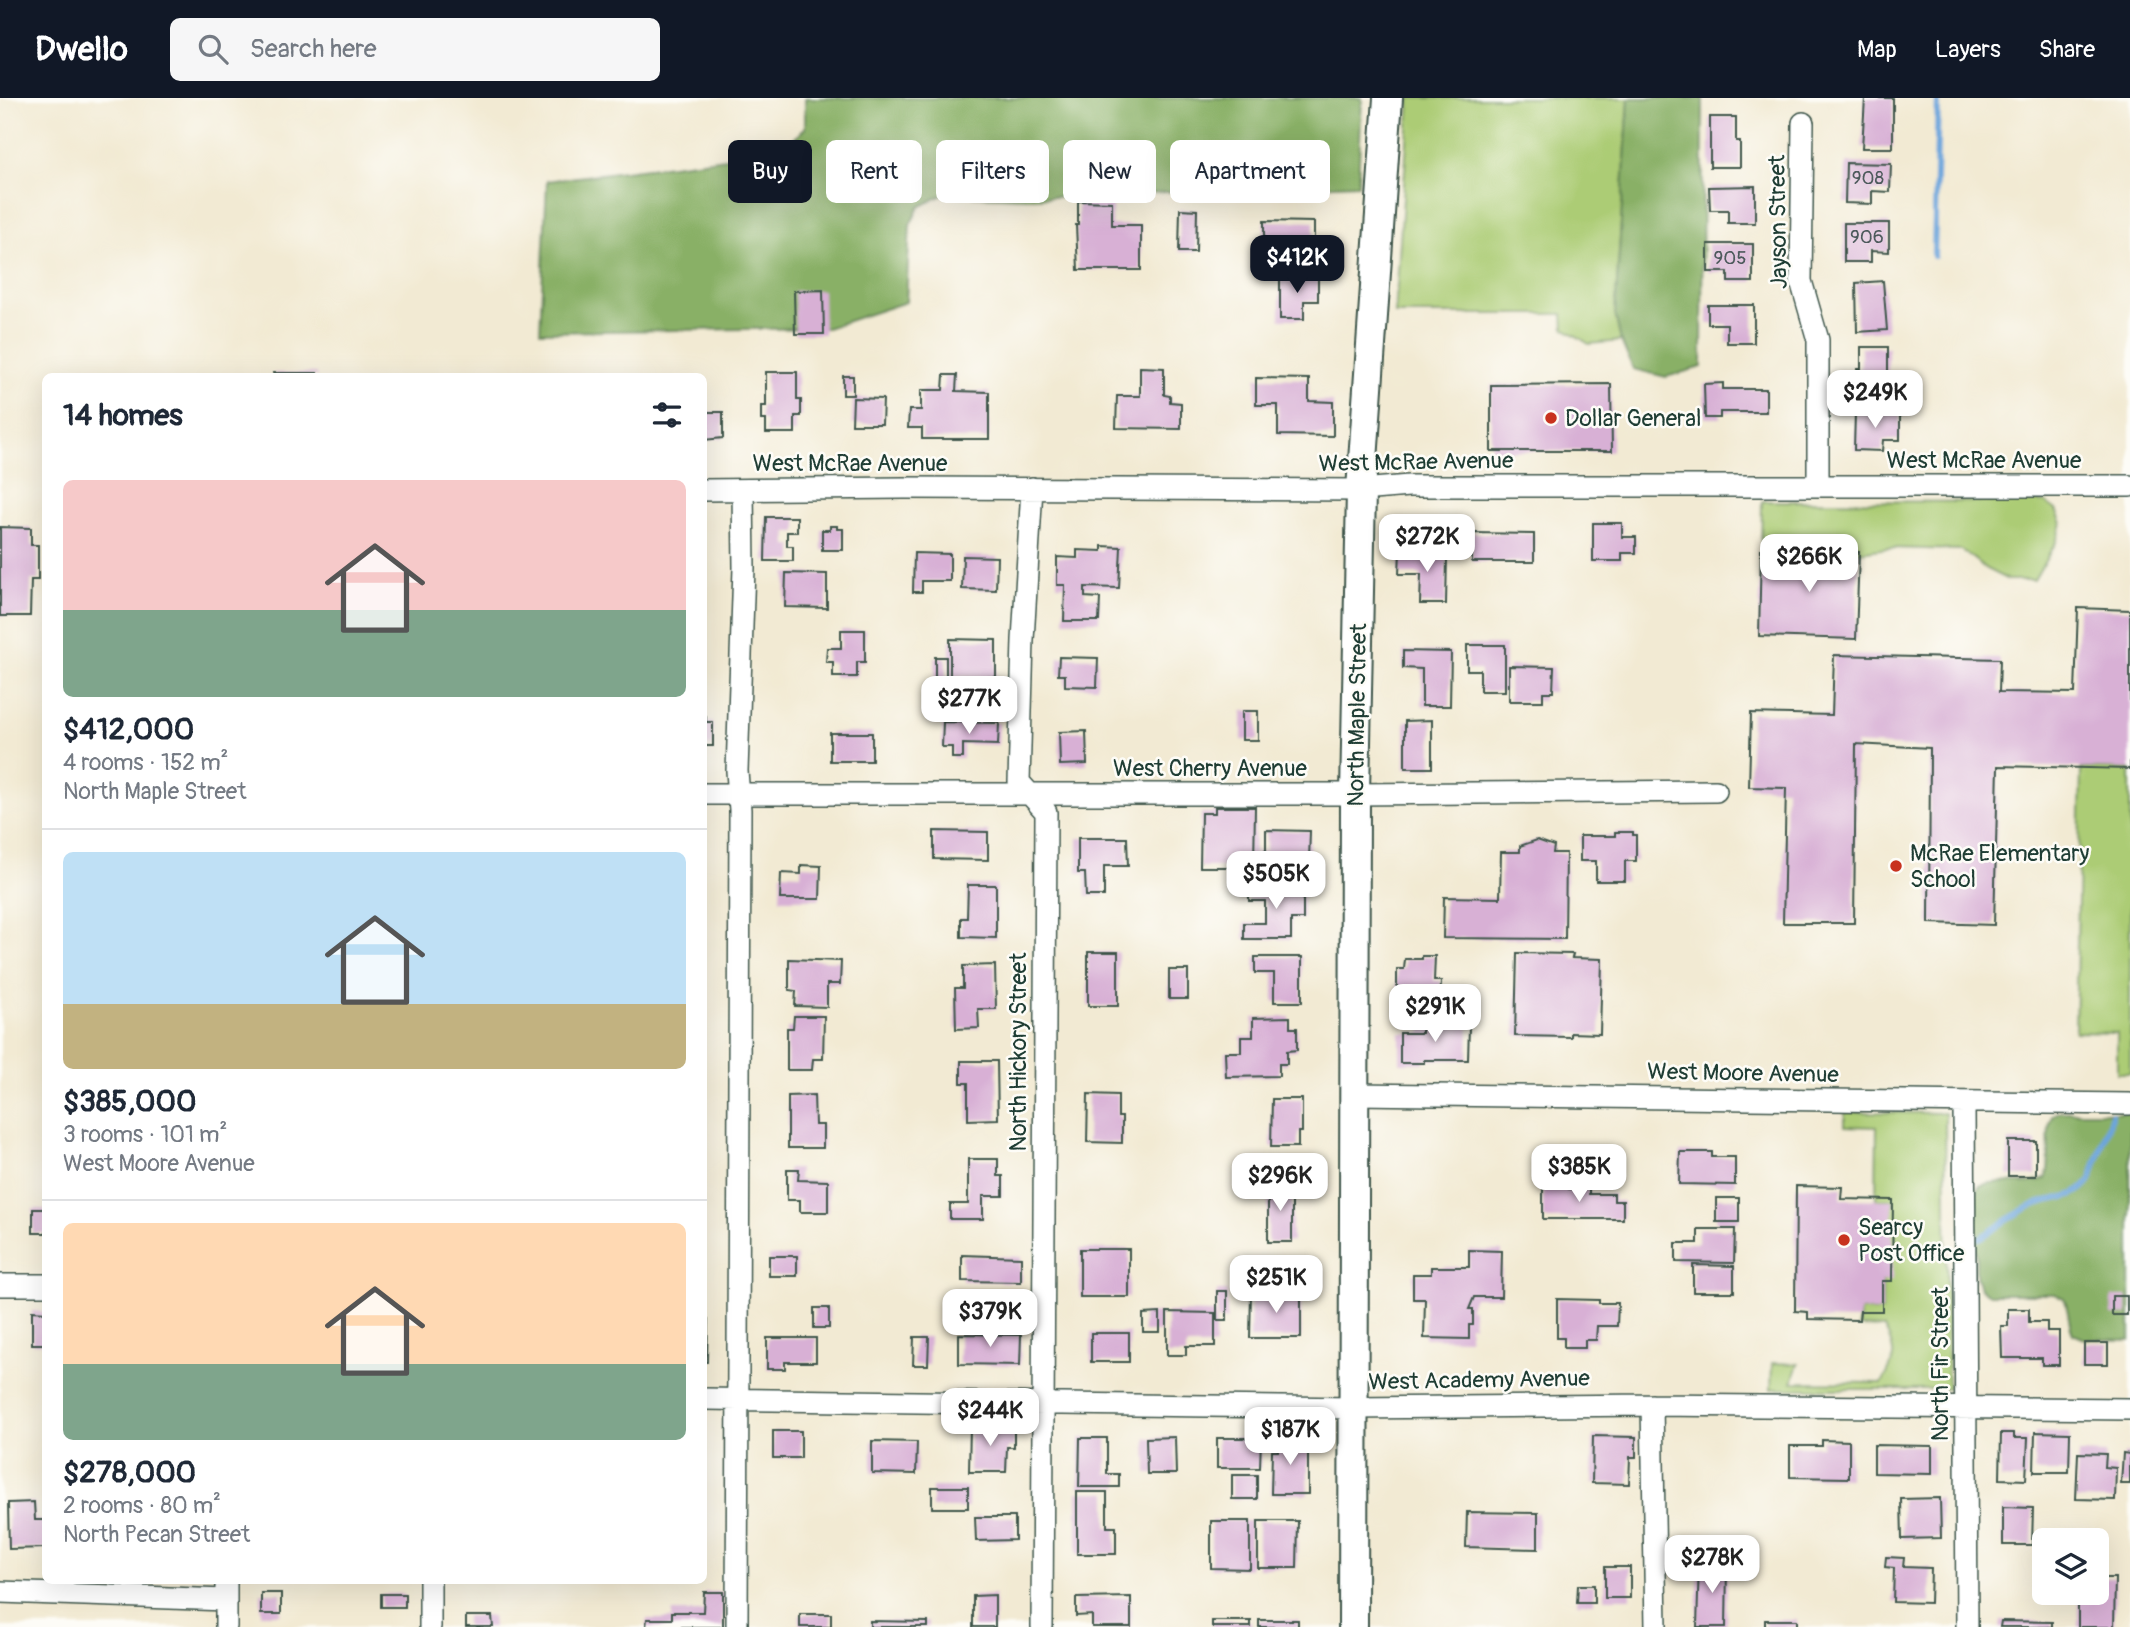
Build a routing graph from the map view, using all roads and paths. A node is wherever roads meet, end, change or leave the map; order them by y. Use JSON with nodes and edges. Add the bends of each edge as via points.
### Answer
{"nodes":[{"id":1,"x":1388,"y":98,"type":"edge"},
{"id":2,"x":1804,"y":123,"type":"dead end"},
{"id":3,"x":1818,"y":486,"type":"junction"},
{"id":4,"x":2130,"y":486,"type":"edge"},
{"id":5,"x":1032,"y":488,"type":"junction"},
{"id":6,"x":707,"y":490,"type":"edge"},
{"id":7,"x":743,"y":490,"type":"junction"},
{"id":8,"x":1360,"y":490,"type":"junction"},
{"id":9,"x":1716,"y":791,"type":"dead end"},
{"id":10,"x":707,"y":794,"type":"edge"},
{"id":11,"x":739,"y":794,"type":"junction"},
{"id":12,"x":1030,"y":794,"type":"junction"},
{"id":13,"x":1355,"y":794,"type":"junction"},
{"id":14,"x":1355,"y":1094,"type":"junction"},
{"id":15,"x":1964,"y":1102,"type":"junction"},
{"id":16,"x":2130,"y":1104,"type":"edge"},
{"id":17,"x":0,"y":1285,"type":"edge"},
{"id":18,"x":42,"y":1285,"type":"edge"},
{"id":19,"x":707,"y":1399,"type":"edge"},
{"id":20,"x":739,"y":1399,"type":"junction"},
{"id":21,"x":1043,"y":1402,"type":"junction"},
{"id":22,"x":1652,"y":1405,"type":"junction"},
{"id":23,"x":1353,"y":1408,"type":"junction"},
{"id":24,"x":1966,"y":1408,"type":"junction"},
{"id":25,"x":2130,"y":1409,"type":"edge"},
{"id":26,"x":430,"y":1584,"type":"edge"},
{"id":27,"x":226,"y":1590,"type":"edge"},
{"id":28,"x":0,"y":1592,"type":"edge"},
{"id":29,"x":226,"y":1627,"type":"edge"},
{"id":30,"x":430,"y":1627,"type":"edge"},
{"id":31,"x":737,"y":1627,"type":"edge"},
{"id":32,"x":1042,"y":1627,"type":"edge"},
{"id":33,"x":1353,"y":1627,"type":"edge"},
{"id":34,"x":1656,"y":1627,"type":"edge"},
{"id":35,"x":1967,"y":1627,"type":"edge"}],
"edges":[{"from":1,"to":8,"type":"main road","name":"North Maple Street"},
{"from":2,"to":3,"type":"street","name":"Jayson Street","via":[[1801,281],[1818,340]]},
{"from":3,"to":4,"type":"street","name":"West McRae Avenue"},
{"from":3,"to":8,"type":"street","name":"West McRae Avenue","via":[[1409,486]]},
{"from":5,"to":7,"type":"street","name":"West McRae Avenue"},
{"from":5,"to":8,"type":"street","name":"West McRae Avenue"},
{"from":5,"to":12,"type":"street","name":"North Hickory Street","via":[[1019,782]]},
{"from":6,"to":7,"type":"street","name":"West McRae Avenue"},
{"from":7,"to":11,"type":"street"},
{"from":8,"to":13,"type":"main road","name":"North Maple Street"},
{"from":9,"to":13,"type":"street","name":"West Cherry Avenue"},
{"from":10,"to":11,"type":"street","name":"West Cherry Avenue"},
{"from":11,"to":12,"type":"street","name":"West Cherry Avenue"},
{"from":11,"to":20,"type":"street"},
{"from":12,"to":13,"type":"street","name":"West Cherry Avenue"},
{"from":12,"to":21,"type":"street","name":"North Hickory Street","via":[[1046,812]]},
{"from":13,"to":14,"type":"main road","name":"North Maple Street"},
{"from":14,"to":15,"type":"street","name":"West Moore Avenue"},
{"from":14,"to":23,"type":"main road","name":"North Maple Street"},
{"from":15,"to":16,"type":"street","name":"West Moore Avenue"},
{"from":15,"to":24,"type":"street","name":"North Fir Street"},
{"from":17,"to":18,"type":"street"},
{"from":19,"to":20,"type":"street","name":"West Academy Avenue"},
{"from":20,"to":21,"type":"street","name":"West Academy Avenue"},
{"from":20,"to":31,"type":"street"},
{"from":21,"to":23,"type":"street","name":"West Academy Avenue"},
{"from":21,"to":32,"type":"street","name":"North Hickory Street"},
{"from":22,"to":23,"type":"street","name":"West Academy Avenue"},
{"from":22,"to":24,"type":"street","name":"West Academy Avenue"},
{"from":22,"to":34,"type":"street"},
{"from":23,"to":33,"type":"main road","name":"North Maple Street"},
{"from":24,"to":25,"type":"street","name":"West Academy Avenue"},
{"from":24,"to":35,"type":"street","name":"North Fir Street"},
{"from":26,"to":30,"type":"street"},
{"from":27,"to":28,"type":"street"},
{"from":27,"to":29,"type":"street"}]}
